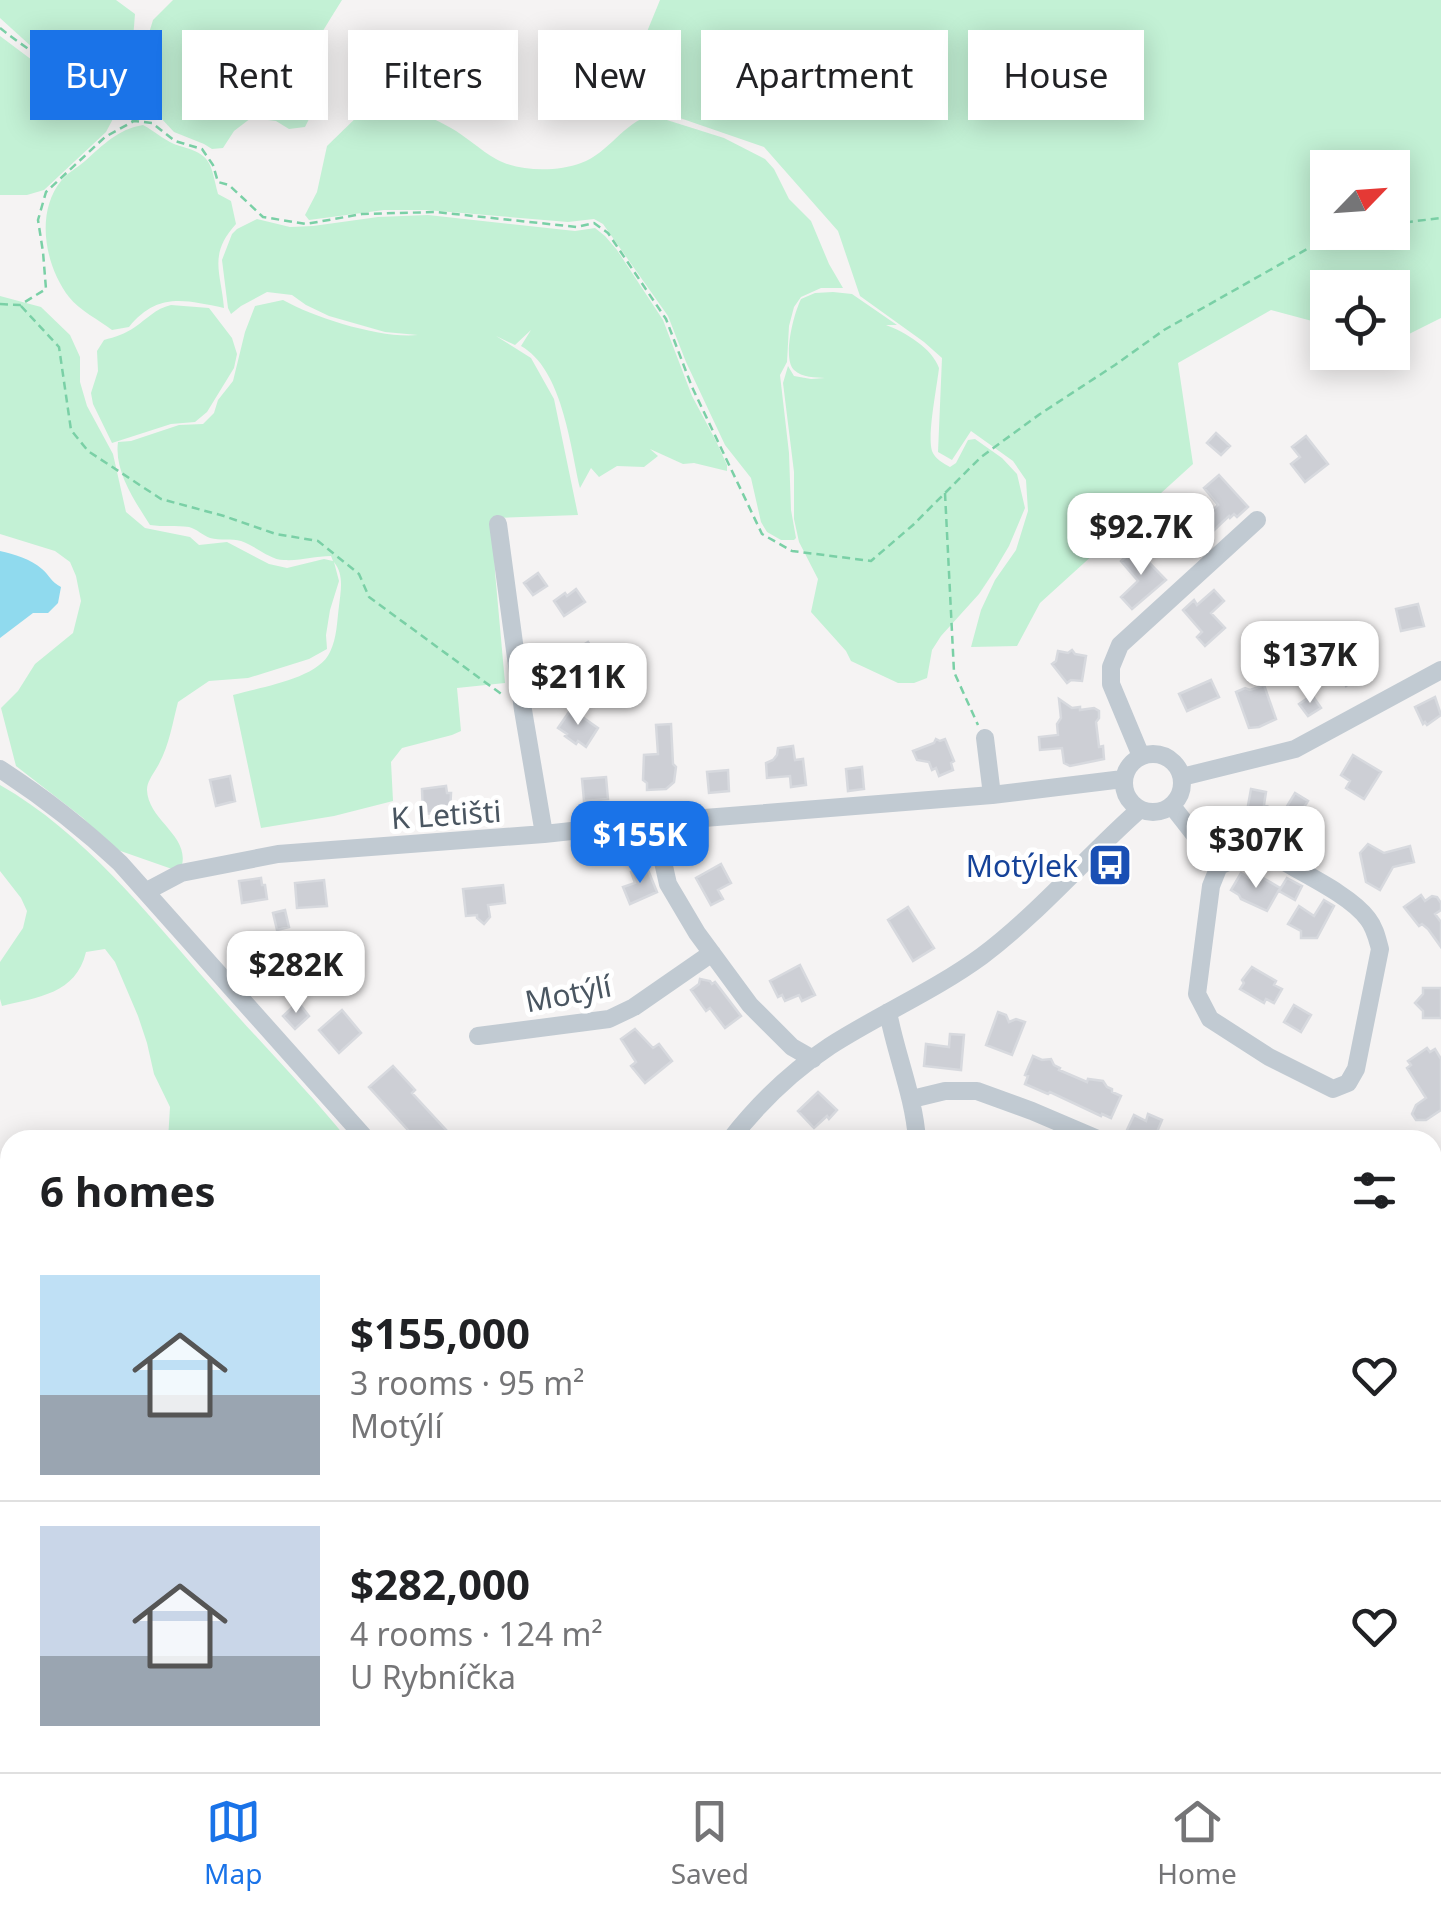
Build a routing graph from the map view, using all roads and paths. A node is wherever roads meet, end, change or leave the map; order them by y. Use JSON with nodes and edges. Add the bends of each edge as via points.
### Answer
{"nodes":[{"id":1,"x":0,"y":28,"type":"edge"},
{"id":2,"x":30,"y":52,"type":"edge"},
{"id":3,"x":134,"y":120,"type":"joint"},
{"id":4,"x":1441,"y":218,"type":"edge"},
{"id":5,"x":1410,"y":222,"type":"edge"},
{"id":6,"x":1310,"y":247,"type":"edge"},
{"id":7,"x":0,"y":304,"type":"edge"},
{"id":8,"x":20,"y":305,"type":"junction"},
{"id":9,"x":945,"y":492,"type":"junction"},
{"id":10,"x":1257,"y":520,"type":"dead end"},
{"id":11,"x":498,"y":524,"type":"dead end"},
{"id":12,"x":1441,"y":670,"type":"edge"},
{"id":13,"x":524,"y":710,"type":"junction"},
{"id":14,"x":984,"y":738,"type":"joint"},
{"id":15,"x":1141,"y":756,"type":"junction"},
{"id":16,"x":0,"y":769,"type":"edge"},
{"id":17,"x":1182,"y":777,"type":"junction"},
{"id":18,"x":1123,"y":779,"type":"junction"},
{"id":19,"x":992,"y":795,"type":"junction"},
{"id":20,"x":1172,"y":806,"type":"junction"},
{"id":21,"x":1140,"y":810,"type":"junction"},
{"id":22,"x":654,"y":822,"type":"junction"},
{"id":23,"x":544,"y":834,"type":"junction"},
{"id":24,"x":1218,"y":866,"type":"junction"},
{"id":25,"x":147,"y":890,"type":"junction"},
{"id":26,"x":712,"y":954,"type":"junction"},
{"id":27,"x":888,"y":1012,"type":"junction"},
{"id":28,"x":478,"y":1036,"type":"dead end"},
{"id":29,"x":813,"y":1059,"type":"junction"},
{"id":30,"x":912,"y":1099,"type":"junction"},
{"id":31,"x":358,"y":1130,"type":"edge"},
{"id":32,"x":738,"y":1130,"type":"edge"},
{"id":33,"x":916,"y":1130,"type":"edge"},
{"id":34,"x":1077,"y":1130,"type":"edge"}],
"edges":[{"from":1,"to":2,"type":"path"},
{"from":3,"to":8,"type":"path","via":[[105,137],[46,192],[38,220],[46,289]]},
{"from":3,"to":9,"type":"path","via":[[202,149],[218,182],[263,217],[306,224],[436,212],[577,227],[594,223],[608,233],[666,319],[762,534],[792,552],[870,561]]},
{"from":4,"to":5,"type":"path"},
{"from":6,"to":9,"type":"path","via":[[1164,330],[1040,414]]},
{"from":7,"to":8,"type":"path"},
{"from":8,"to":13,"type":"path","via":[[59,347],[71,430],[88,451],[161,500],[318,540],[358,574],[369,597]]},
{"from":9,"to":14,"type":"path","via":[[954,672]]},
{"from":10,"to":15,"type":"street","via":[[1120,645],[1111,684]]},
{"from":11,"to":13,"type":"street"},
{"from":12,"to":17,"type":"street","via":[[1294,749]]},
{"from":13,"to":23,"type":"street"},
{"from":14,"to":19,"type":"street"},
{"from":15,"to":17,"type":"street","via":[[1158,754]]},
{"from":15,"to":18,"type":"street"},
{"from":16,"to":25,"type":"street","via":[[89,834]]},
{"from":17,"to":20,"type":"street"},
{"from":18,"to":19,"type":"street","name":"K Letišti"},
{"from":18,"to":21,"type":"street","via":[[1126,798]]},
{"from":19,"to":22,"type":"street","name":"K Letišti"},
{"from":20,"to":21,"type":"street"},
{"from":20,"to":24,"type":"street"},
{"from":21,"to":27,"type":"street","via":[[998,943]]},
{"from":22,"to":23,"type":"street","name":"K Letišti"},
{"from":22,"to":26,"type":"street","via":[[668,884]]},
{"from":23,"to":25,"type":"street","name":"K Letišti","via":[[278,854],[181,873]]},
{"from":24,"to":24,"type":"street","via":[[1260,853],[1274,856],[1367,916],[1380,949],[1348,1083],[1333,1089],[1210,1019],[1197,994]]},
{"from":25,"to":31,"type":"street"},
{"from":26,"to":28,"type":"street","name":"Motýlí","via":[[609,1019]]},
{"from":26,"to":29,"type":"street","via":[[750,1006]]},
{"from":27,"to":29,"type":"street"},
{"from":27,"to":30,"type":"street"},
{"from":29,"to":32,"type":"street"},
{"from":30,"to":33,"type":"street"},
{"from":30,"to":34,"type":"street","via":[[977,1091]]}]}
